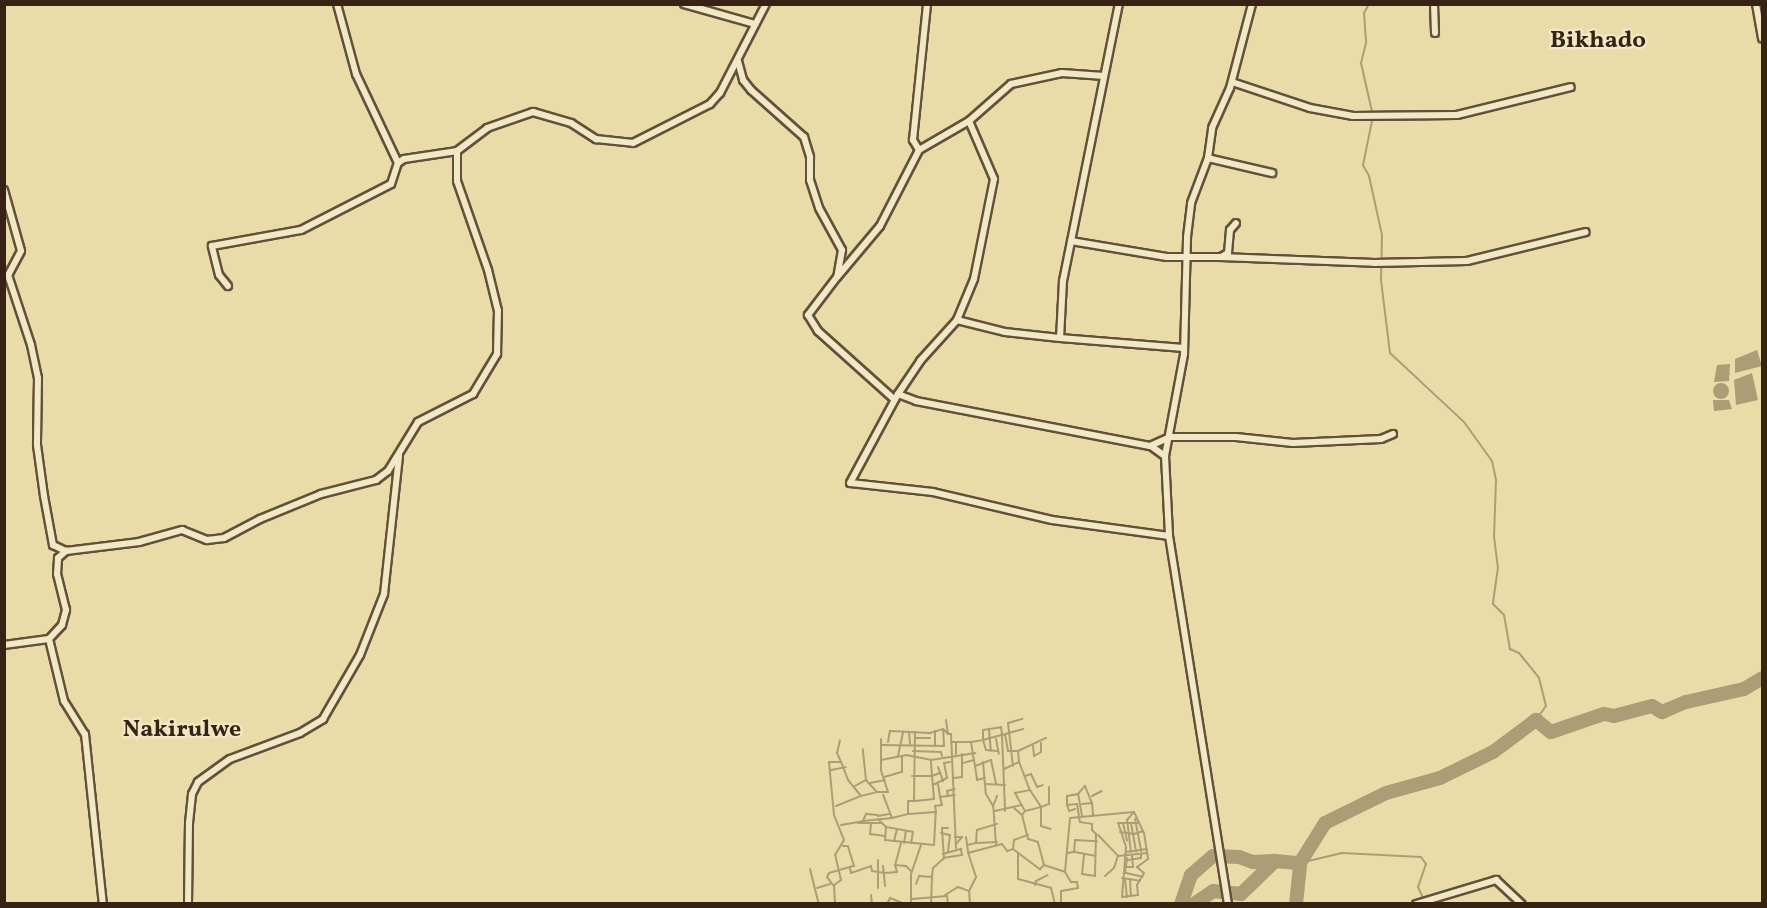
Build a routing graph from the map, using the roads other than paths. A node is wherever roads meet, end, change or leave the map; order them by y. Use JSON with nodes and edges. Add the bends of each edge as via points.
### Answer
{"nodes":[{"id":1,"x":337,"y":4,"type":"edge"},
{"id":2,"x":684,"y":4,"type":"edge"},
{"id":3,"x":766,"y":4,"type":"edge"},
{"id":4,"x":927,"y":4,"type":"edge"},
{"id":5,"x":1119,"y":4,"type":"edge"},
{"id":6,"x":1252,"y":4,"type":"edge"},
{"id":7,"x":1434,"y":4,"type":"edge"},
{"id":8,"x":1756,"y":4,"type":"edge"},
{"id":9,"x":755,"y":24,"type":"junction"},
{"id":10,"x":1436,"y":33,"type":"dead end"},
{"id":11,"x":1762,"y":38,"type":"edge"},
{"id":12,"x":738,"y":60,"type":"junction"},
{"id":13,"x":1104,"y":76,"type":"junction"},
{"id":14,"x":1232,"y":82,"type":"junction"},
{"id":15,"x":1571,"y":87,"type":"dead end"},
{"id":16,"x":969,"y":121,"type":"junction"},
{"id":17,"x":919,"y":150,"type":"junction"},
{"id":18,"x":457,"y":151,"type":"junction"},
{"id":19,"x":1208,"y":158,"type":"junction"},
{"id":20,"x":398,"y":163,"type":"junction"},
{"id":21,"x":1272,"y":173,"type":"dead end"},
{"id":22,"x":4,"y":190,"type":"edge"},
{"id":23,"x":1236,"y":223,"type":"dead end"},
{"id":24,"x":1586,"y":232,"type":"dead end"},
{"id":25,"x":1071,"y":242,"type":"junction"},
{"id":26,"x":1186,"y":255,"type":"junction"},
{"id":27,"x":1221,"y":257,"type":"junction"},
{"id":28,"x":837,"y":277,"type":"junction"},
{"id":29,"x":228,"y":286,"type":"dead end"},
{"id":30,"x":957,"y":320,"type":"junction"},
{"id":31,"x":1060,"y":338,"type":"junction"},
{"id":32,"x":1184,"y":348,"type":"junction"},
{"id":33,"x":896,"y":397,"type":"junction"},
{"id":34,"x":1393,"y":434,"type":"dead end"},
{"id":35,"x":1170,"y":437,"type":"junction"},
{"id":36,"x":1150,"y":446,"type":"junction"},
{"id":37,"x":400,"y":450,"type":"junction"},
{"id":38,"x":1166,"y":456,"type":"junction"},
{"id":39,"x":1169,"y":536,"type":"junction"},
{"id":40,"x":66,"y":552,"type":"junction"},
{"id":41,"x":49,"y":639,"type":"junction"},
{"id":42,"x":4,"y":645,"type":"edge"},
{"id":43,"x":103,"y":903,"type":"edge"},
{"id":44,"x":188,"y":903,"type":"edge"},
{"id":45,"x":1228,"y":903,"type":"edge"},
{"id":46,"x":1416,"y":903,"type":"edge"},
{"id":47,"x":1522,"y":903,"type":"edge"}],
"edges":[{"from":1,"to":20,"type":"street","via":[[356,74]]},
{"from":2,"to":9,"type":"street"},
{"from":3,"to":9,"type":"street"},
{"from":4,"to":17,"type":"street","via":[[913,140]]},
{"from":5,"to":13,"type":"street"},
{"from":6,"to":14,"type":"street"},
{"from":7,"to":10,"type":"street"},
{"from":8,"to":11,"type":"street"},
{"from":9,"to":12,"type":"street"},
{"from":12,"to":18,"type":"street","via":[[710,104],[633,143],[596,139],[571,123],[533,112],[487,128]]},
{"from":12,"to":28,"type":"street","via":[[743,80],[751,90],[804,136],[810,157],[810,180],[819,208],[842,250]]},
{"from":13,"to":16,"type":"street","via":[[1062,73],[1030,77],[1011,84]]},
{"from":13,"to":25,"type":"street"},
{"from":14,"to":15,"type":"street","via":[[1310,108],[1368,116],[1456,115]]},
{"from":14,"to":19,"type":"street","via":[[1216,116]]},
{"from":16,"to":17,"type":"street"},
{"from":16,"to":30,"type":"street","via":[[993,179],[974,279]]},
{"from":17,"to":28,"type":"street","via":[[880,226]]},
{"from":18,"to":20,"type":"street"},
{"from":18,"to":37,"type":"street","via":[[457,181],[498,311],[497,354],[473,394],[418,422]]},
{"from":19,"to":21,"type":"street"},
{"from":19,"to":26,"type":"street","via":[[1191,203]]},
{"from":20,"to":29,"type":"street","via":[[391,184],[327,219],[302,230],[212,246],[219,275]]},
{"from":22,"to":40,"type":"street","via":[[21,252],[8,275],[38,378],[37,445],[44,496],[53,545]]},
{"from":23,"to":27,"type":"street","via":[[1230,230],[1228,254]]},
{"from":24,"to":27,"type":"street","via":[[1467,261],[1377,263]]},
{"from":25,"to":26,"type":"street","via":[[1167,257]]},
{"from":25,"to":31,"type":"street","via":[[1063,281]]},
{"from":26,"to":27,"type":"street"},
{"from":26,"to":32,"type":"street"},
{"from":28,"to":33,"type":"street","via":[[808,315],[818,331]]},
{"from":30,"to":31,"type":"street","via":[[1005,332]]},
{"from":30,"to":33,"type":"street","via":[[920,361]]},
{"from":31,"to":32,"type":"street"},
{"from":32,"to":35,"type":"street"},
{"from":33,"to":36,"type":"street"},
{"from":33,"to":39,"type":"street","via":[[850,483],[933,492],[1052,520]]},
{"from":34,"to":35,"type":"street","via":[[1382,439],[1293,443],[1236,437]]},
{"from":35,"to":36,"type":"street"},
{"from":35,"to":38,"type":"street"},
{"from":36,"to":38,"type":"street"},
{"from":37,"to":40,"type":"street","via":[[388,471],[376,480],[321,494],[224,538],[207,540],[182,530],[139,542]]},
{"from":37,"to":44,"type":"street","via":[[384,594],[360,655],[322,719],[300,734],[230,759],[198,782],[192,794],[189,823]]},
{"from":38,"to":39,"type":"street"},
{"from":39,"to":45,"type":"street"},
{"from":40,"to":41,"type":"street","via":[[58,558],[57,574],[66,610],[62,624]]},
{"from":41,"to":42,"type":"street"},
{"from":41,"to":43,"type":"street","via":[[64,700],[85,734]]},
{"from":46,"to":47,"type":"street","via":[[1496,880]]}]}
